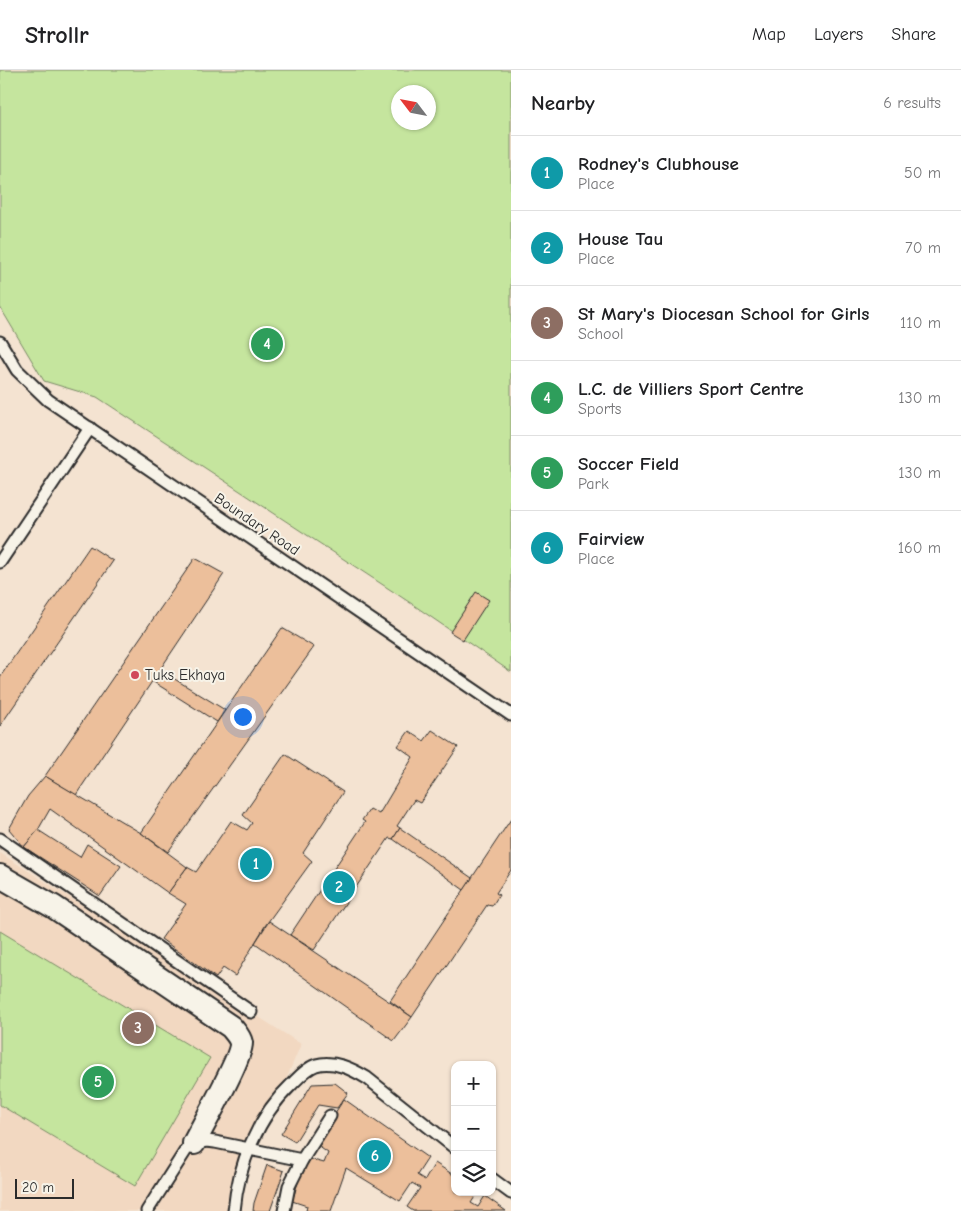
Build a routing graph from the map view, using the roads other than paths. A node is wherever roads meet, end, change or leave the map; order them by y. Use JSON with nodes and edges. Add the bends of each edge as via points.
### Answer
{"nodes":[{"id":1,"x":0,"y":342,"type":"edge"},
{"id":2,"x":90,"y":428,"type":"junction"},
{"id":3,"x":0,"y":562,"type":"edge"},
{"id":4,"x":511,"y":715,"type":"edge"},
{"id":5,"x":0,"y":839,"type":"edge"},
{"id":6,"x":0,"y":876,"type":"edge"},
{"id":7,"x":250,"y":1012,"type":"dead end"},
{"id":8,"x":330,"y":1116,"type":"dead end"},
{"id":9,"x":194,"y":1143,"type":"junction"},
{"id":10,"x":451,"y":1145,"type":"edge"},
{"id":11,"x":248,"y":1150,"type":"junction"},
{"id":12,"x":302,"y":1160,"type":"junction"},
{"id":13,"x":496,"y":1182,"type":"edge"},
{"id":14,"x":511,"y":1193,"type":"edge"},
{"id":15,"x":147,"y":1211,"type":"edge"},
{"id":16,"x":234,"y":1211,"type":"edge"},
{"id":17,"x":284,"y":1211,"type":"edge"}],
"edges":[{"from":1,"to":2,"type":"lane","name":"Boundary Road","via":[[30,384]]},
{"from":2,"to":3,"type":"lane"},
{"from":2,"to":4,"type":"lane","name":"Boundary Road"},
{"from":5,"to":7,"type":"lane"},
{"from":6,"to":9,"type":"street","via":[[54,907],[231,1027],[238,1036],[240,1050],[233,1068]]},
{"from":8,"to":12,"type":"lane"},
{"from":9,"to":11,"type":"lane","via":[[204,1140]]},
{"from":9,"to":15,"type":"lane","via":[[186,1150]]},
{"from":10,"to":11,"type":"lane","via":[[367,1078],[354,1070],[329,1064],[316,1065],[303,1072],[278,1097]]},
{"from":11,"to":12,"type":"lane"},
{"from":11,"to":16,"type":"lane"},
{"from":12,"to":17,"type":"lane","via":[[289,1186]]},
{"from":13,"to":14,"type":"lane"}]}
